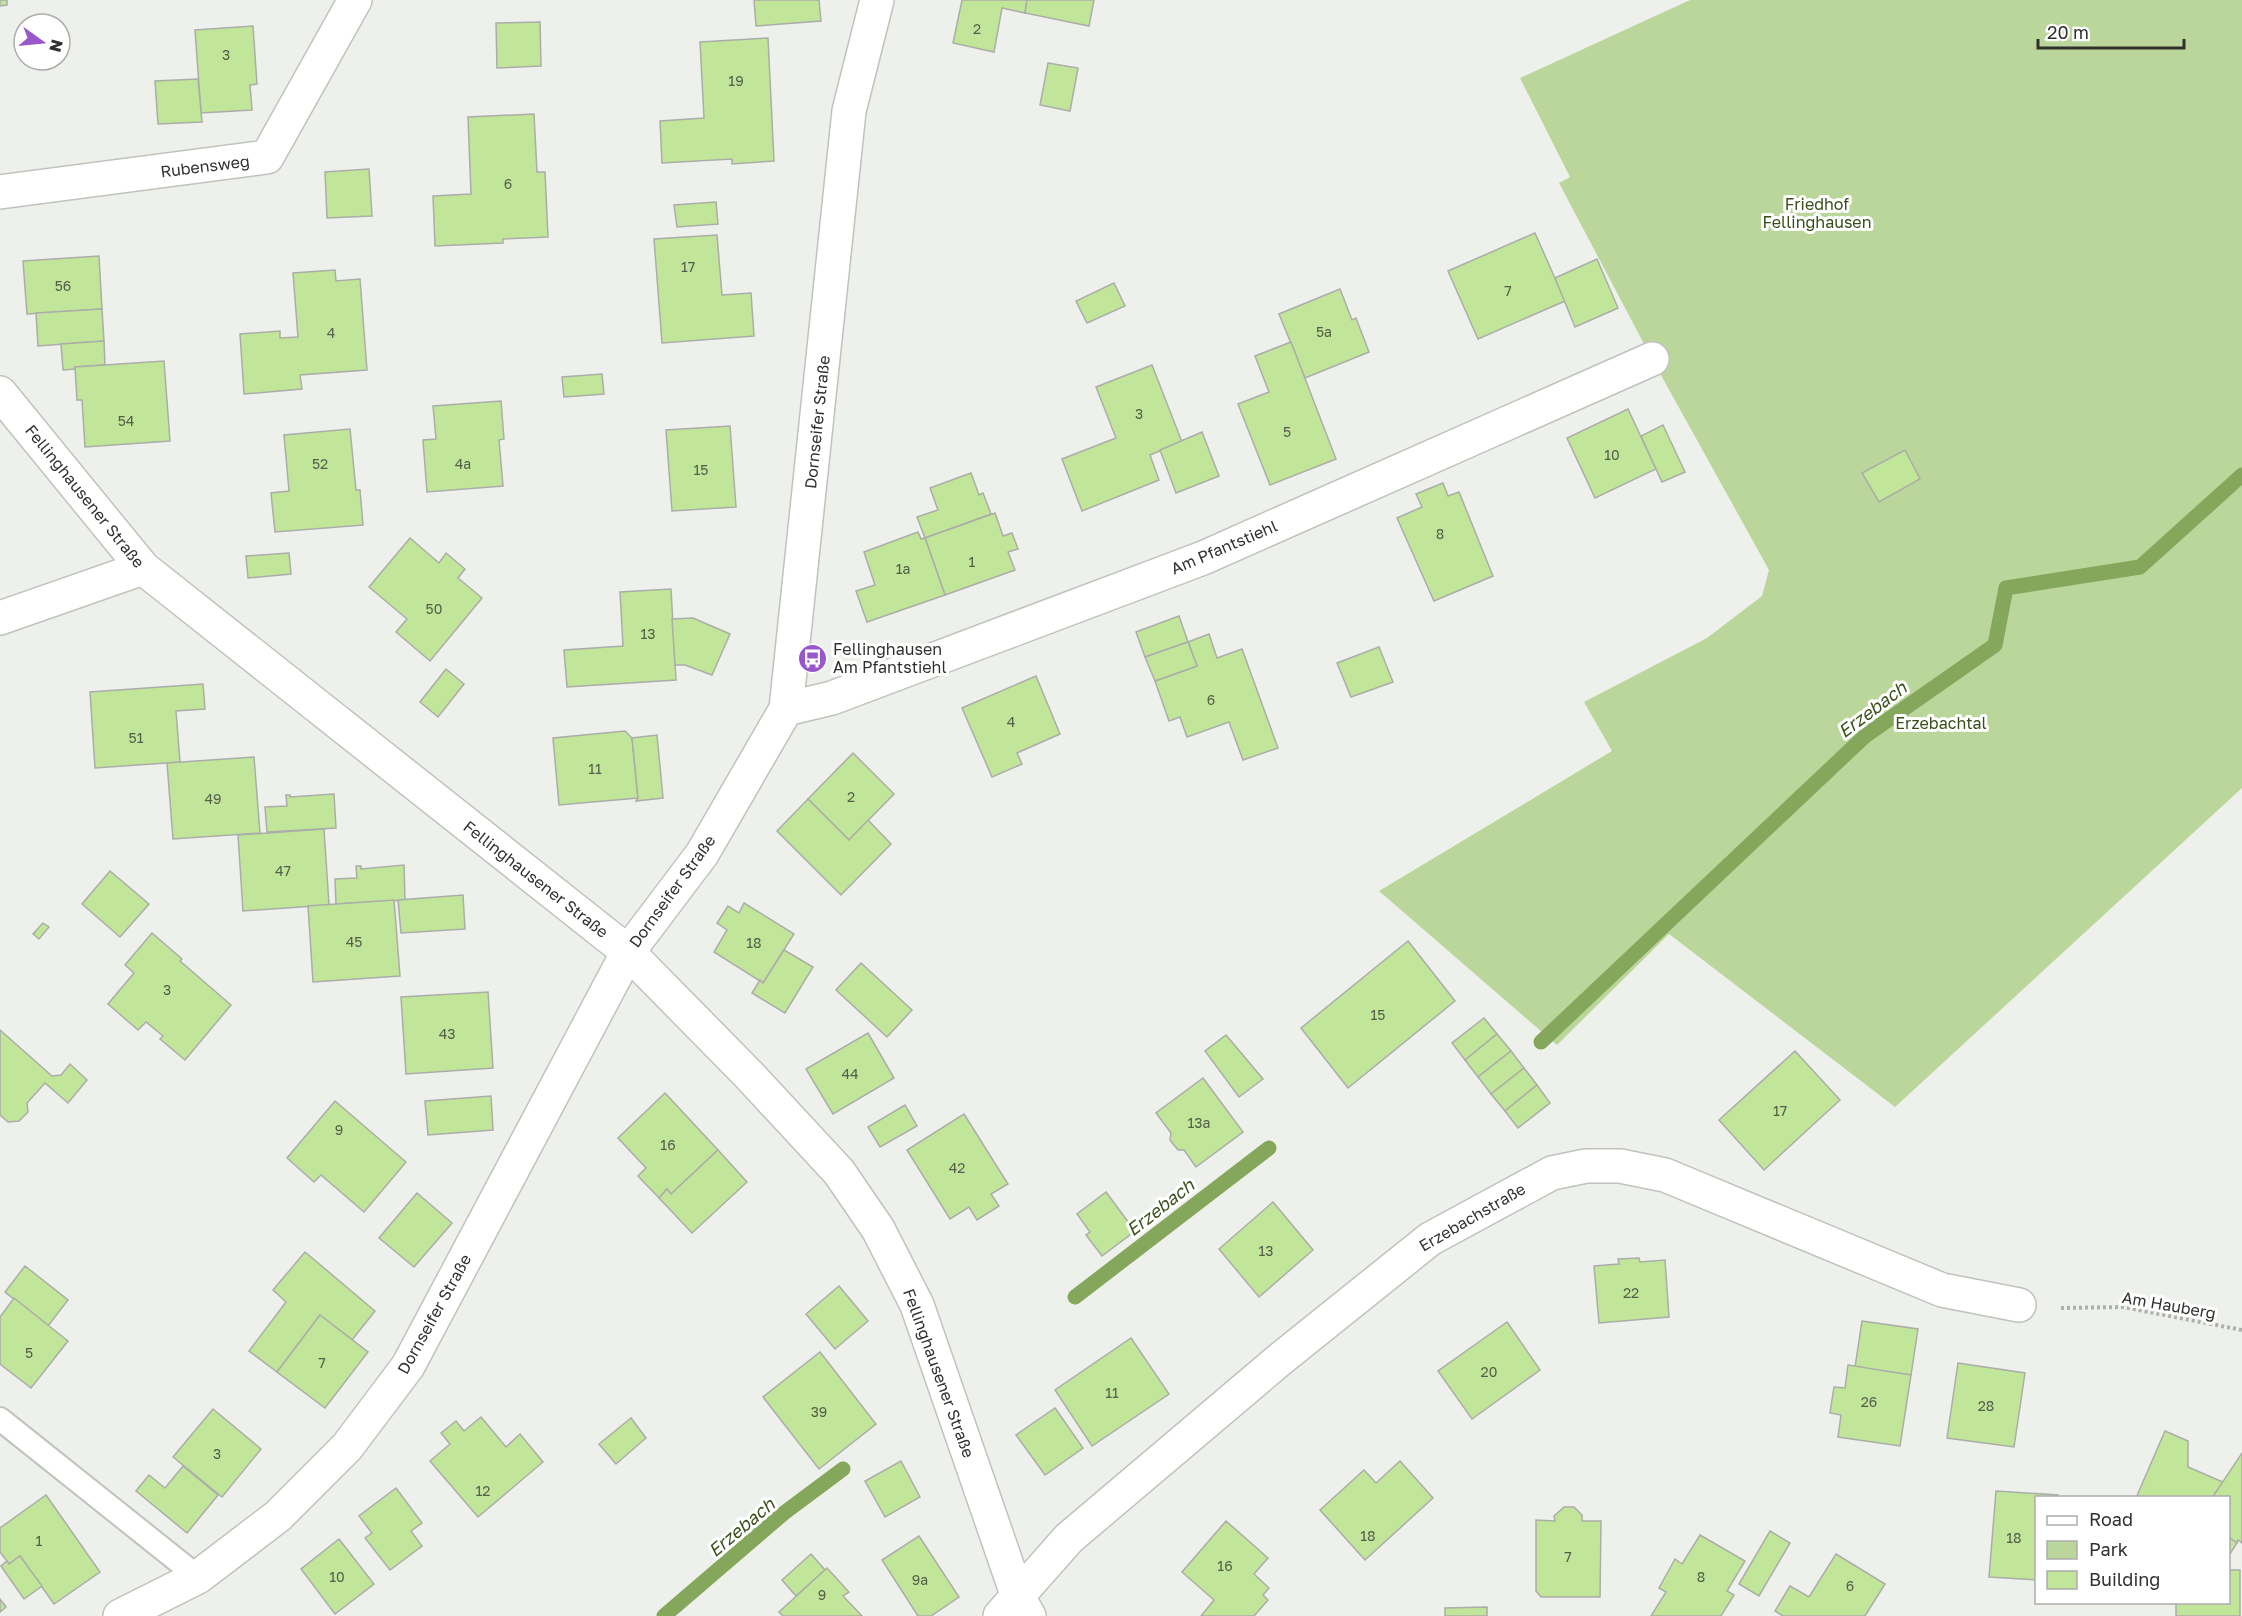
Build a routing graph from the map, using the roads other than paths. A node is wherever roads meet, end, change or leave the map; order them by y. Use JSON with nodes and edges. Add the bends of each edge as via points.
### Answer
{"nodes":[{"id":1,"x":355,"y":0,"type":"edge"},
{"id":2,"x":878,"y":0,"type":"edge"},
{"id":3,"x":0,"y":192,"type":"edge"},
{"id":4,"x":1652,"y":359,"type":"dead end"},
{"id":5,"x":0,"y":393,"type":"edge"},
{"id":6,"x":143,"y":568,"type":"junction"},
{"id":7,"x":0,"y":618,"type":"edge"},
{"id":8,"x":786,"y":709,"type":"junction"},
{"id":9,"x":628,"y":952,"type":"junction"},
{"id":10,"x":2019,"y":1305,"type":"road end"},
{"id":11,"x":0,"y":1419,"type":"edge"},
{"id":12,"x":198,"y":1577,"type":"junction"},
{"id":13,"x":1016,"y":1610,"type":"edge"},
{"id":14,"x":120,"y":1616,"type":"edge"}],
"edges":[{"from":1,"to":3,"type":"street","name":"Rubensweg","via":[[267,158]]},
{"from":2,"to":8,"type":"street","name":"Dornseifer Straße","via":[[849,111]]},
{"from":4,"to":8,"type":"street","name":"Am Pfantstiehl","via":[[1203,558],[832,698]]},
{"from":5,"to":6,"type":"street","name":"Fellinghausener Straße"},
{"from":6,"to":7,"type":"street"},
{"from":6,"to":9,"type":"street","name":"Fellinghausener Straße"},
{"from":8,"to":9,"type":"street","name":"Dornseifer Straße","via":[[702,854]]},
{"from":9,"to":12,"type":"street","name":"Dornseifer Straße","via":[[408,1366],[347,1448],[278,1516]]},
{"from":9,"to":13,"type":"street","name":"Fellinghausener Straße","via":[[839,1172],[878,1229],[918,1305]]},
{"from":10,"to":13,"type":"street","name":"Erzebachstraße","via":[[1942,1290],[1665,1175],[1620,1166],[1586,1166],[1552,1173],[1430,1239],[1278,1361],[1068,1538]]},
{"from":11,"to":12,"type":"lane"},
{"from":12,"to":14,"type":"street","name":"Dornseifer Straße"}]}
